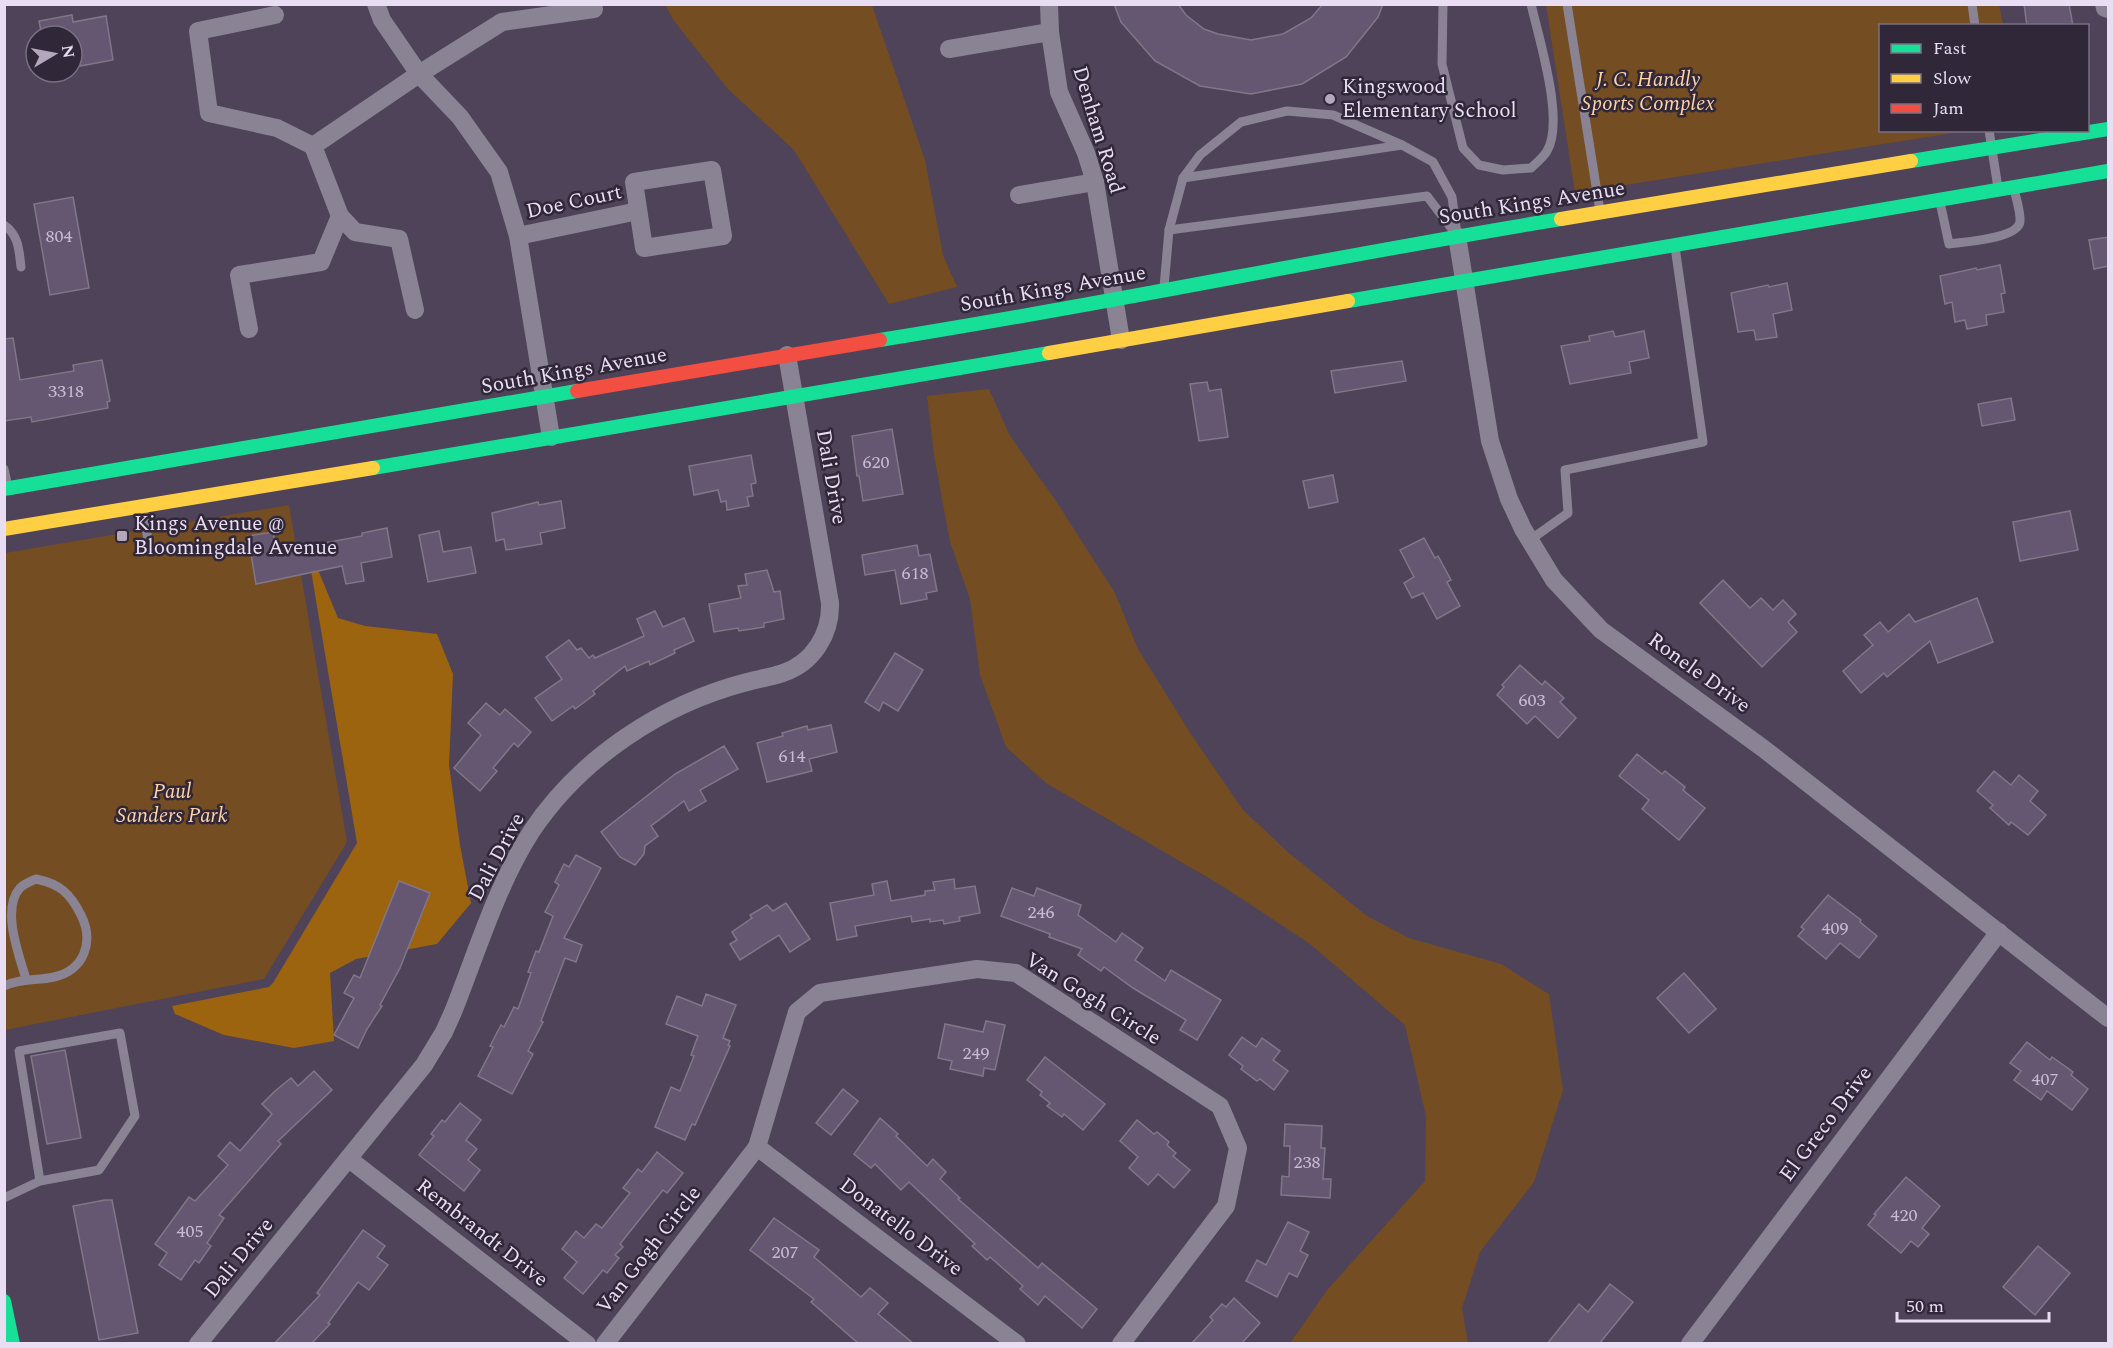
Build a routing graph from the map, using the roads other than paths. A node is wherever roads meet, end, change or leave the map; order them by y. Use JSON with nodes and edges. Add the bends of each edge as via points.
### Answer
{"nodes":[{"id":1,"x":376,"y":4,"type":"edge"},
{"id":2,"x":1049,"y":4,"type":"edge"},
{"id":3,"x":1443,"y":4,"type":"edge"},
{"id":4,"x":1531,"y":4,"type":"edge"},
{"id":5,"x":1567,"y":4,"type":"edge"},
{"id":6,"x":1972,"y":4,"type":"edge"},
{"id":7,"x":2104,"y":4,"type":"edge"},
{"id":8,"x":594,"y":9,"type":"dead end"},
{"id":9,"x":2109,"y":9,"type":"edge"},
{"id":10,"x":275,"y":15,"type":"dead end"},
{"id":11,"x":1975,"y":24,"type":"edge"},
{"id":12,"x":1050,"y":32,"type":"junction"},
{"id":13,"x":949,"y":49,"type":"dead end"},
{"id":14,"x":420,"y":74,"type":"junction"},
{"id":15,"x":2109,"y":129,"type":"edge"},
{"id":16,"x":1989,"y":132,"type":"edge"},
{"id":17,"x":1402,"y":145,"type":"junction"},
{"id":18,"x":313,"y":146,"type":"junction"},
{"id":19,"x":1992,"y":149,"type":"junction"},
{"id":20,"x":2109,"y":171,"type":"edge"},
{"id":21,"x":1183,"y":178,"type":"junction"},
{"id":22,"x":1095,"y":182,"type":"junction"},
{"id":23,"x":2014,"y":187,"type":"junction"},
{"id":24,"x":1998,"y":190,"type":"junction"},
{"id":25,"x":1019,"y":195,"type":"dead end"},
{"id":26,"x":1940,"y":200,"type":"junction"},
{"id":27,"x":638,"y":211,"type":"junction"},
{"id":28,"x":1600,"y":213,"type":"junction"},
{"id":29,"x":340,"y":216,"type":"junction"},
{"id":30,"x":4,"y":225,"type":"edge"},
{"id":31,"x":1169,"y":230,"type":"junction"},
{"id":32,"x":518,"y":236,"type":"junction"},
{"id":33,"x":1457,"y":236,"type":"junction"},
{"id":34,"x":1675,"y":245,"type":"junction"},
{"id":35,"x":21,"y":267,"type":"dead end"},
{"id":36,"x":1465,"y":280,"type":"junction"},
{"id":37,"x":1164,"y":290,"type":"junction"},
{"id":38,"x":1115,"y":299,"type":"junction"},
{"id":39,"x":415,"y":310,"type":"dead end"},
{"id":40,"x":249,"y":329,"type":"dead end"},
{"id":41,"x":1121,"y":340,"type":"junction"},
{"id":42,"x":787,"y":355,"type":"junction"},
{"id":43,"x":794,"y":395,"type":"junction"},
{"id":44,"x":545,"y":397,"type":"junction"},
{"id":45,"x":551,"y":437,"type":"junction"},
{"id":46,"x":4,"y":469,"type":"edge"},
{"id":47,"x":6,"y":489,"type":"edge"},
{"id":48,"x":142,"y":507,"type":"junction"},
{"id":49,"x":4,"y":529,"type":"edge"},
{"id":50,"x":148,"y":540,"type":"dead end"},
{"id":51,"x":1530,"y":540,"type":"junction"},
{"id":52,"x":1999,"y":932,"type":"junction"},
{"id":53,"x":26,"y":979,"type":"junction"},
{"id":54,"x":4,"y":986,"type":"edge"},
{"id":55,"x":2109,"y":1018,"type":"edge"},
{"id":56,"x":757,"y":1147,"type":"junction"},
{"id":57,"x":349,"y":1159,"type":"junction"},
{"id":58,"x":40,"y":1181,"type":"junction"},
{"id":59,"x":4,"y":1198,"type":"edge"},
{"id":60,"x":4,"y":1301,"type":"edge"},
{"id":61,"x":13,"y":1344,"type":"edge"},
{"id":62,"x":198,"y":1344,"type":"edge"},
{"id":63,"x":587,"y":1344,"type":"edge"},
{"id":64,"x":605,"y":1344,"type":"edge"},
{"id":65,"x":1017,"y":1344,"type":"edge"},
{"id":66,"x":1121,"y":1344,"type":"edge"},
{"id":67,"x":1690,"y":1344,"type":"edge"}],
"edges":[{"from":1,"to":14,"type":"street","via":[[382,20]]},
{"from":2,"to":12,"type":"street","name":"Denham Road"},
{"from":3,"to":4,"type":"lane","via":[[1442,64],[1463,148],[1479,165],[1503,170],[1531,168],[1547,151],[1554,124],[1549,81]]},
{"from":5,"to":28,"type":"lane"},
{"from":6,"to":11,"type":"lane"},
{"from":7,"to":9,"type":"street"},
{"from":8,"to":14,"type":"street","via":[[502,22]]},
{"from":10,"to":18,"type":"street","via":[[198,31],[209,113],[277,128]]},
{"from":12,"to":13,"type":"street"},
{"from":12,"to":22,"type":"street","name":"Denham Road","via":[[1059,92]]},
{"from":14,"to":18,"type":"street"},
{"from":14,"to":32,"type":"street","via":[[460,117],[499,172]]},
{"from":15,"to":19,"type":"main road","name":"South Kings Avenue"},
{"from":16,"to":19,"type":"lane"},
{"from":17,"to":21,"type":"lane"},
{"from":17,"to":21,"type":"lane","via":[[1333,115],[1287,111],[1241,122],[1200,155]]},
{"from":17,"to":33,"type":"lane","via":[[1433,162],[1452,197]]},
{"from":18,"to":29,"type":"street"},
{"from":19,"to":24,"type":"lane"},
{"from":19,"to":28,"type":"main road","name":"South Kings Avenue"},
{"from":20,"to":23,"type":"main road"},
{"from":21,"to":31,"type":"lane"},
{"from":22,"to":25,"type":"street"},
{"from":22,"to":38,"type":"street","name":"Denham Road"},
{"from":23,"to":24,"type":"main road"},
{"from":23,"to":26,"type":"lane","via":[[2020,221],[2017,228],[2002,236],[1949,244]]},
{"from":24,"to":26,"type":"main road"},
{"from":26,"to":34,"type":"main road"},
{"from":27,"to":27,"type":"street","via":[[634,182],[712,170],[723,236],[644,248]]},
{"from":27,"to":32,"type":"street","name":"Doe Court"},
{"from":28,"to":33,"type":"main road","name":"South Kings Avenue"},
{"from":29,"to":39,"type":"street","via":[[355,232],[399,239]]},
{"from":29,"to":40,"type":"street","via":[[321,262],[239,275]]},
{"from":30,"to":35,"type":"lane","via":[[14,232]]},
{"from":31,"to":33,"type":"lane","via":[[1427,196]]},
{"from":31,"to":37,"type":"lane"},
{"from":32,"to":44,"type":"street"},
{"from":33,"to":36,"type":"street","name":"Ronele Drive"},
{"from":33,"to":37,"type":"main road","name":"South Kings Avenue"},
{"from":34,"to":36,"type":"main road"},
{"from":34,"to":51,"type":"lane","via":[[1703,442],[1565,471],[1568,513]]},
{"from":36,"to":41,"type":"main road"},
{"from":36,"to":51,"type":"street","name":"Ronele Drive","via":[[1490,441],[1509,499]]},
{"from":37,"to":38,"type":"main road","name":"South Kings Avenue"},
{"from":38,"to":41,"type":"street","name":"Denham Road"},
{"from":38,"to":42,"type":"main road","name":"South Kings Avenue"},
{"from":41,"to":43,"type":"main road"},
{"from":42,"to":43,"type":"street","name":"Dali Drive"},
{"from":42,"to":44,"type":"main road","name":"South Kings Avenue"},
{"from":43,"to":45,"type":"main road"},
{"from":43,"to":57,"type":"street","name":"Dali Drive","via":[[830,603],[829,622],[821,641],[794,669],[704,695],[657,717],[601,756],[567,788],[531,833],[507,878],[453,1012],[433,1051]]},
{"from":44,"to":45,"type":"street"},
{"from":44,"to":47,"type":"main road","name":"South Kings Avenue"},
{"from":45,"to":48,"type":"main road"},
{"from":46,"to":47,"type":"lane"},
{"from":48,"to":49,"type":"main road"},
{"from":48,"to":50,"type":"lane"},
{"from":51,"to":52,"type":"street","name":"Ronele Drive","via":[[1554,580],[1601,630],[1764,749]]},
{"from":52,"to":55,"type":"street","name":"Ronele Drive"},
{"from":52,"to":67,"type":"street","name":"El Greco Drive"},
{"from":53,"to":53,"type":"lane","via":[[66,973],[85,954],[88,938],[71,897],[54,883],[36,879],[21,886],[11,913]]},
{"from":53,"to":54,"type":"lane"},
{"from":56,"to":64,"type":"street","name":"Van Gogh Circle"},
{"from":56,"to":65,"type":"street","name":"Donatello Drive"},
{"from":56,"to":66,"type":"street","name":"Van Gogh Circle","via":[[797,1012],[820,993],[977,969],[1016,973],[1220,1106],[1238,1148],[1226,1206]]},
{"from":57,"to":62,"type":"street","name":"Dali Drive"},
{"from":57,"to":63,"type":"street","name":"Rembrandt Drive"},
{"from":58,"to":58,"type":"lane","via":[[99,1170],[135,1116],[120,1033],[19,1051]]},
{"from":58,"to":59,"type":"lane"},
{"from":60,"to":61,"type":"main road"}]}
